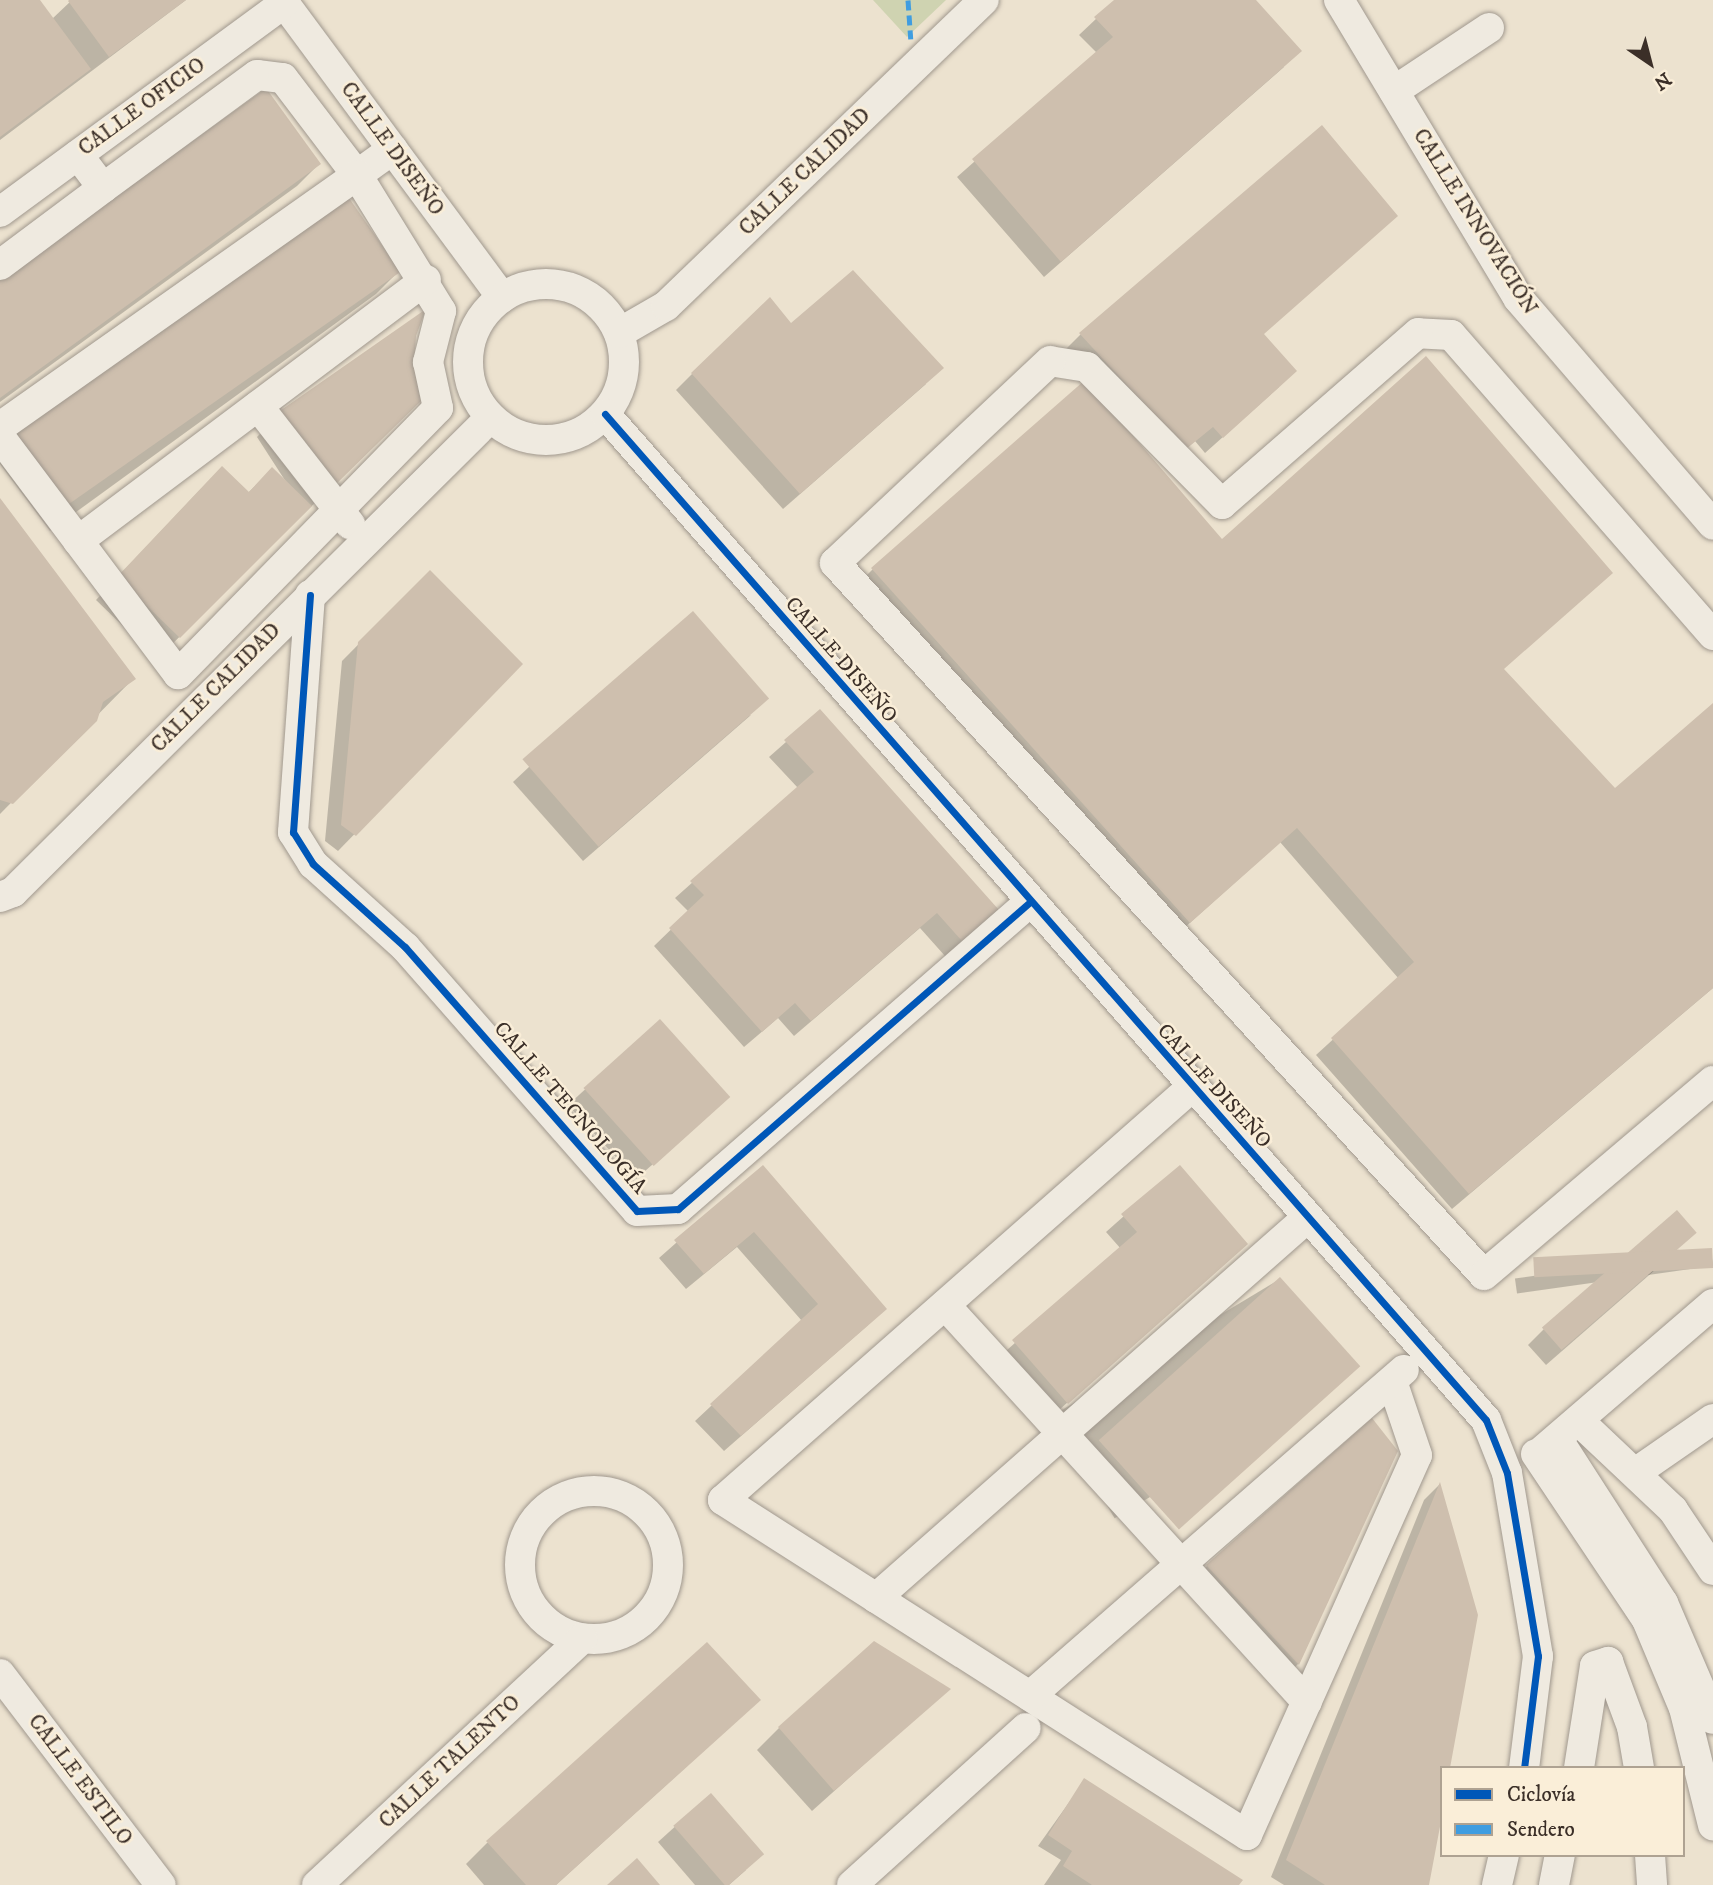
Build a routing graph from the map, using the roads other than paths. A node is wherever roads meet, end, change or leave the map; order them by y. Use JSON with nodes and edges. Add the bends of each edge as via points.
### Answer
{"nodes":[{"id":1,"x":984,"y":0,"type":"edge"},
{"id":2,"x":1339,"y":0,"type":"edge"},
{"id":3,"x":284,"y":1,"type":"edge"},
{"id":4,"x":1489,"y":28,"type":"dead end"},
{"id":5,"x":1394,"y":92,"type":"junction"},
{"id":6,"x":393,"y":149,"type":"junction"},
{"id":7,"x":78,"y":155,"type":"junction"},
{"id":8,"x":357,"y":175,"type":"junction"},
{"id":9,"x":103,"y":188,"type":"junction"},
{"id":10,"x":0,"y":212,"type":"edge"},
{"id":11,"x":0,"y":265,"type":"edge"},
{"id":12,"x":426,"y":280,"type":"junction"},
{"id":13,"x":502,"y":297,"type":"junction"},
{"id":14,"x":619,"y":333,"type":"junction"},
{"id":15,"x":258,"y":406,"type":"junction"},
{"id":16,"x":605,"y":414,"type":"junction"},
{"id":17,"x":490,"y":418,"type":"junction"},
{"id":18,"x":0,"y":427,"type":"edge"},
{"id":19,"x":0,"y":437,"type":"edge"},
{"id":20,"x":336,"y":510,"type":"junction"},
{"id":21,"x":1713,"y":525,"type":"edge"},
{"id":22,"x":366,"y":540,"type":"junction"},
{"id":23,"x":79,"y":541,"type":"junction"},
{"id":24,"x":310,"y":595,"type":"junction"},
{"id":25,"x":1713,"y":635,"type":"edge"},
{"id":26,"x":0,"y":897,"type":"edge"},
{"id":27,"x":1029,"y":903,"type":"junction"},
{"id":28,"x":1713,"y":1081,"type":"edge"},
{"id":29,"x":1192,"y":1087,"type":"junction"},
{"id":30,"x":1307,"y":1217,"type":"junction"},
{"id":31,"x":1713,"y":1304,"type":"edge"},
{"id":32,"x":945,"y":1305,"type":"junction"},
{"id":33,"x":1424,"y":1351,"type":"junction"},
{"id":34,"x":1392,"y":1381,"type":"junction"},
{"id":35,"x":1713,"y":1419,"type":"edge"},
{"id":36,"x":1064,"y":1434,"type":"junction"},
{"id":37,"x":1558,"y":1439,"type":"junction"},
{"id":38,"x":1507,"y":1473,"type":"junction"},
{"id":39,"x":1635,"y":1473,"type":"junction"},
{"id":40,"x":1182,"y":1565,"type":"junction"},
{"id":41,"x":1713,"y":1570,"type":"edge"},
{"id":42,"x":876,"y":1598,"type":"junction"},
{"id":43,"x":582,"y":1639,"type":"junction"},
{"id":44,"x":3,"y":1690,"type":"edge"},
{"id":45,"x":1030,"y":1696,"type":"junction"},
{"id":46,"x":1307,"y":1702,"type":"junction"},
{"id":47,"x":1713,"y":1719,"type":"edge"},
{"id":48,"x":1026,"y":1728,"type":"dead end"},
{"id":49,"x":1524,"y":1766,"type":"edge"},
{"id":50,"x":1579,"y":1766,"type":"edge"},
{"id":51,"x":1639,"y":1766,"type":"edge"},
{"id":52,"x":1713,"y":1825,"type":"edge"},
{"id":53,"x":1504,"y":1857,"type":"edge"},
{"id":54,"x":1560,"y":1857,"type":"edge"},
{"id":55,"x":1650,"y":1857,"type":"edge"},
{"id":56,"x":161,"y":1885,"type":"edge"},
{"id":57,"x":317,"y":1885,"type":"edge"},
{"id":58,"x":852,"y":1885,"type":"edge"},
{"id":59,"x":1497,"y":1885,"type":"edge"},
{"id":60,"x":1554,"y":1885,"type":"edge"},
{"id":61,"x":1653,"y":1885,"type":"edge"}],
"edges":[{"from":1,"to":14,"type":"street","name":"CALLE CALIDAD","via":[[666,306]]},
{"from":2,"to":5,"type":"street","name":"CALLE INNOVACIÓN"},
{"from":3,"to":6,"type":"street","name":"CALLE DISEÑO"},
{"from":3,"to":7,"type":"street","name":"CALLE OFICIO"},
{"from":4,"to":5,"type":"street"},
{"from":5,"to":21,"type":"street","name":"CALLE INNOVACIÓN","via":[[1518,298]]},
{"from":6,"to":8,"type":"street"},
{"from":6,"to":13,"type":"street","name":"CALLE DISEÑO"},
{"from":7,"to":9,"type":"street"},
{"from":7,"to":10,"type":"street","name":"CALLE OFICIO"},
{"from":8,"to":9,"type":"street","via":[[283,78],[257,75]]},
{"from":8,"to":12,"type":"street"},
{"from":8,"to":18,"type":"street"},
{"from":9,"to":11,"type":"street"},
{"from":12,"to":15,"type":"street"},
{"from":12,"to":20,"type":"street","via":[[441,311],[428,362],[438,408]]},
{"from":13,"to":14,"type":"street","via":[[523,287],[570,287],[608,313]]},
{"from":13,"to":17,"type":"street","via":[[473,332],[467,355],[476,399]]},
{"from":14,"to":16,"type":"street","via":[[624,376]]},
{"from":15,"to":20,"type":"street"},
{"from":15,"to":23,"type":"street"},
{"from":16,"to":17,"type":"street","via":[[573,435],[535,440],[510,433]]},
{"from":16,"to":27,"type":"street","name":"CALLE DISEÑO"},
{"from":17,"to":22,"type":"street","name":"CALLE CALIDAD"},
{"from":19,"to":23,"type":"street"},
{"from":20,"to":22,"type":"street"},
{"from":20,"to":23,"type":"street","via":[[178,674]]},
{"from":22,"to":24,"type":"street","name":"CALLE CALIDAD"},
{"from":24,"to":26,"type":"street","name":"CALLE CALIDAD","via":[[13,892]]},
{"from":24,"to":27,"type":"street","name":"CALLE TECNOLOGÍA","via":[[293,832],[313,864],[405,947],[637,1212],[678,1209]]},
{"from":25,"to":28,"type":"street","via":[[1451,335],[1418,333],[1222,505],[1087,367],[1050,361],[835,563],[1484,1275]]},
{"from":27,"to":29,"type":"street","name":"CALLE DISEÑO"},
{"from":29,"to":30,"type":"street","name":"CALLE DISEÑO"},
{"from":29,"to":32,"type":"street"},
{"from":30,"to":33,"type":"street","name":"CALLE DISEÑO"},
{"from":30,"to":36,"type":"street"},
{"from":31,"to":37,"type":"street"},
{"from":32,"to":36,"type":"street"},
{"from":32,"to":42,"type":"street","via":[[723,1500]]},
{"from":33,"to":34,"type":"street"},
{"from":33,"to":38,"type":"street","name":"CALLE DISEÑO","via":[[1486,1420]]},
{"from":34,"to":40,"type":"street"},
{"from":34,"to":46,"type":"street","via":[[1417,1455]]},
{"from":35,"to":39,"type":"street"},
{"from":36,"to":40,"type":"street"},
{"from":36,"to":42,"type":"street"},
{"from":37,"to":38,"type":"street"},
{"from":37,"to":39,"type":"street"},
{"from":37,"to":47,"type":"street","via":[[1663,1603]]},
{"from":37,"to":52,"type":"street","via":[[1647,1620],[1684,1708]]},
{"from":38,"to":49,"type":"street","name":"CALLE DISEÑO","via":[[1538,1656]]},
{"from":39,"to":41,"type":"street","via":[[1674,1510]]},
{"from":40,"to":45,"type":"street"},
{"from":40,"to":46,"type":"street"},
{"from":42,"to":45,"type":"street"},
{"from":43,"to":43,"type":"street","via":[[628,1631],[647,1617],[667,1576],[667,1553],[646,1512],[605,1492],[571,1495],[541,1513],[527,1532],[520,1554],[520,1577],[527,1599],[541,1618],[560,1632]]},
{"from":43,"to":57,"type":"street","name":"CALLE TALENTO"},
{"from":44,"to":56,"type":"street","name":"CALLE ESTILO"},
{"from":45,"to":46,"type":"street","via":[[1247,1835]]},
{"from":48,"to":58,"type":"street"},
{"from":50,"to":51,"type":"street","via":[[1595,1666],[1608,1662],[1632,1727]]},
{"from":53,"to":59,"type":"street"},
{"from":54,"to":60,"type":"street"},
{"from":55,"to":61,"type":"street"}]}
